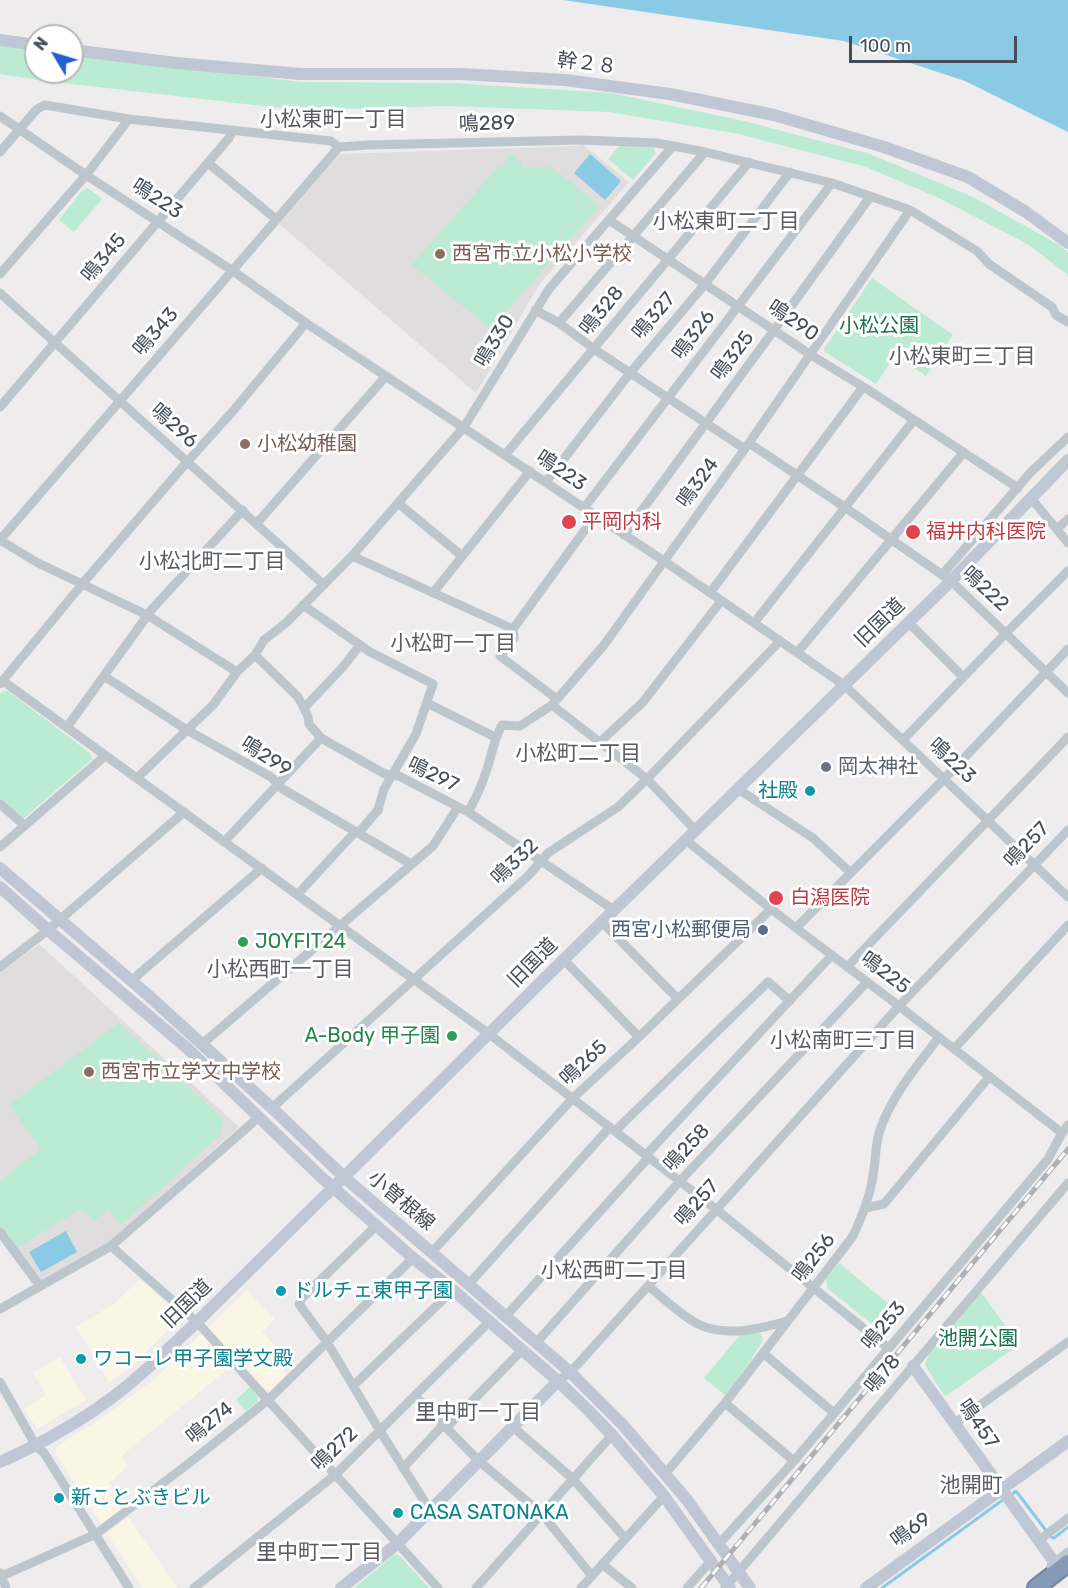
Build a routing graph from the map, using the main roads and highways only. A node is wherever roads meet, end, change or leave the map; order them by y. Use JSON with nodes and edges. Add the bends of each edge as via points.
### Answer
{"nodes":[{"id":1,"x":1061,"y":1563,"type":"edge"},
{"id":2,"x":1068,"y":1578,"type":"edge"},
{"id":3,"x":1036,"y":1588,"type":"edge"},
{"id":4,"x":1055,"y":1588,"type":"edge"}],
"edges":[{"from":1,"to":3,"type":"highway"},
{"from":2,"to":4,"type":"highway"}]}
